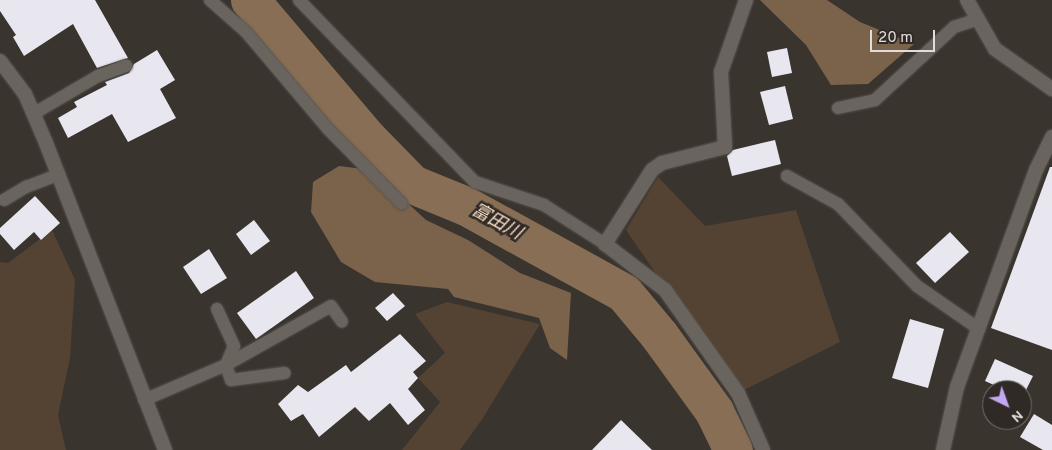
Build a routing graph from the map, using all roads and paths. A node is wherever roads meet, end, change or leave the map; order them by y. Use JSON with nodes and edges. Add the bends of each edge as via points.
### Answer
{"nodes":[{"id":1,"x":210,"y":0,"type":"edge"},
{"id":2,"x":299,"y":0,"type":"edge"},
{"id":3,"x":746,"y":0,"type":"edge"},
{"id":4,"x":967,"y":0,"type":"edge"},
{"id":5,"x":978,"y":19,"type":"junction"},
{"id":6,"x":0,"y":61,"type":"edge"},
{"id":7,"x":126,"y":66,"type":"dead end"},
{"id":8,"x":1052,"y":89,"type":"edge"},
{"id":9,"x":838,"y":108,"type":"dead end"},
{"id":10,"x":33,"y":114,"type":"junction"},
{"id":11,"x":1052,"y":137,"type":"edge"},
{"id":12,"x":58,"y":175,"type":"junction"},
{"id":13,"x":787,"y":176,"type":"dead end"},
{"id":14,"x":4,"y":200,"type":"dead end"},
{"id":15,"x":402,"y":204,"type":"dead end"},
{"id":16,"x":605,"y":244,"type":"junction"},
{"id":17,"x":217,"y":309,"type":"dead end"},
{"id":18,"x":342,"y":322,"type":"dead end"},
{"id":19,"x":978,"y":329,"type":"junction"},
{"id":20,"x":226,"y":366,"type":"junction"},
{"id":21,"x":285,"y":373,"type":"dead end"},
{"id":22,"x":144,"y":400,"type":"junction"},
{"id":23,"x":165,"y":450,"type":"edge"},
{"id":24,"x":763,"y":450,"type":"edge"},
{"id":25,"x":943,"y":450,"type":"edge"}],
"edges":[{"from":1,"to":15,"type":"lane","via":[[246,32],[328,129]]},
{"from":2,"to":16,"type":"lane","via":[[474,182],[544,205]]},
{"from":3,"to":16,"type":"street","via":[[721,72],[725,148],[662,163],[652,170]]},
{"from":4,"to":5,"type":"street"},
{"from":5,"to":8,"type":"street","via":[[995,49]]},
{"from":5,"to":9,"type":"lane","via":[[954,27],[875,100]]},
{"from":6,"to":10,"type":"street","via":[[25,94]]},
{"from":7,"to":10,"type":"lane","via":[[98,76]]},
{"from":10,"to":12,"type":"street"},
{"from":11,"to":19,"type":"street","via":[[1036,170]]},
{"from":12,"to":14,"type":"lane","via":[[26,187]]},
{"from":12,"to":22,"type":"street"},
{"from":13,"to":19,"type":"lane","via":[[838,204],[917,286]]},
{"from":16,"to":24,"type":"street","via":[[665,290],[738,393]]},
{"from":17,"to":20,"type":"lane","via":[[234,346]]},
{"from":18,"to":20,"type":"lane","via":[[331,306]]},
{"from":19,"to":25,"type":"street","via":[[958,387]]},
{"from":20,"to":21,"type":"lane","via":[[231,380]]},
{"from":20,"to":22,"type":"lane"},
{"from":22,"to":23,"type":"street"}]}
